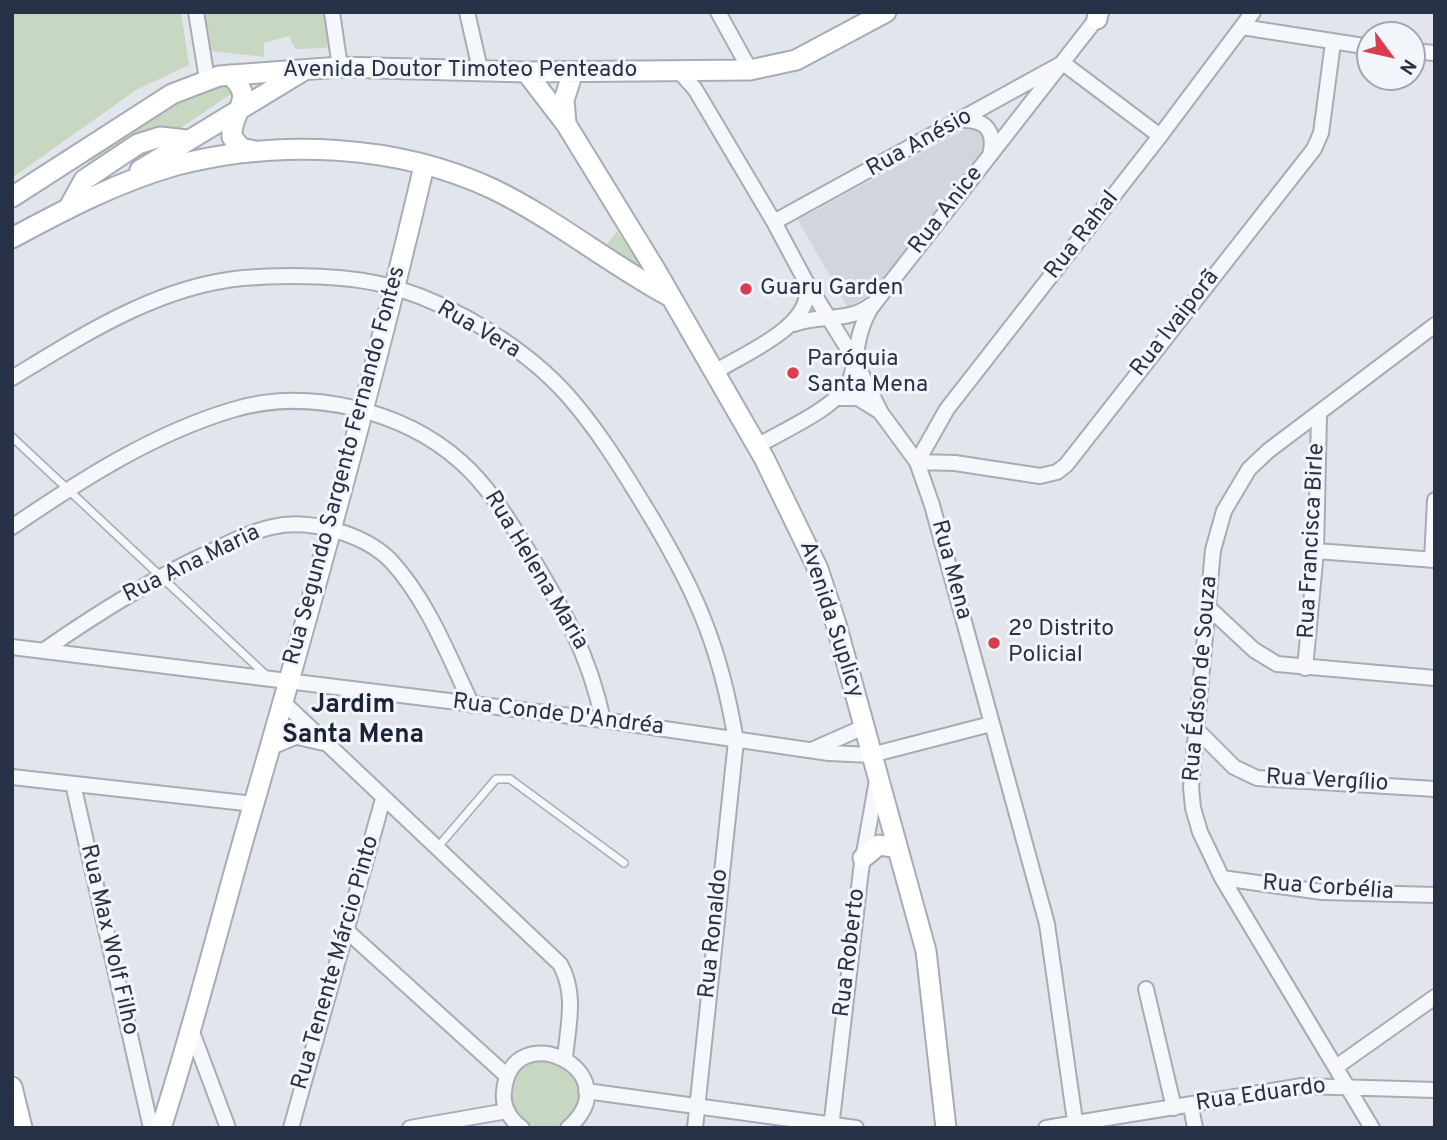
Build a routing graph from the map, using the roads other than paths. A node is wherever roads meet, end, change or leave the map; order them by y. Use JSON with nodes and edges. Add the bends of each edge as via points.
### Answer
{"nodes":[{"id":1,"x":196,"y":12,"type":"edge"},
{"id":2,"x":332,"y":12,"type":"edge"},
{"id":3,"x":467,"y":12,"type":"edge"},
{"id":4,"x":718,"y":12,"type":"edge"},
{"id":5,"x":1253,"y":12,"type":"edge"},
{"id":6,"x":880,"y":14,"type":"edge"},
{"id":7,"x":1099,"y":15,"type":"edge"},
{"id":8,"x":1241,"y":27,"type":"junction"},
{"id":9,"x":1333,"y":43,"type":"junction"},
{"id":10,"x":1356,"y":45,"type":"edge"},
{"id":11,"x":1063,"y":63,"type":"junction"},
{"id":12,"x":340,"y":67,"type":"junction"},
{"id":13,"x":306,"y":69,"type":"junction"},
{"id":14,"x":480,"y":69,"type":"junction"},
{"id":15,"x":751,"y":70,"type":"junction"},
{"id":16,"x":678,"y":71,"type":"junction"},
{"id":17,"x":526,"y":72,"type":"junction"},
{"id":18,"x":573,"y":72,"type":"junction"},
{"id":19,"x":230,"y":75,"type":"junction"},
{"id":20,"x":206,"y":79,"type":"junction"},
{"id":21,"x":240,"y":111,"type":"junction"},
{"id":22,"x":964,"y":120,"type":"junction"},
{"id":23,"x":566,"y":124,"type":"junction"},
{"id":24,"x":1160,"y":136,"type":"junction"},
{"id":25,"x":187,"y":140,"type":"junction"},
{"id":26,"x":255,"y":151,"type":"junction"},
{"id":27,"x":990,"y":156,"type":"junction"},
{"id":28,"x":424,"y":166,"type":"junction"},
{"id":29,"x":104,"y":193,"type":"junction"},
{"id":30,"x":12,"y":197,"type":"edge"},
{"id":31,"x":68,"y":209,"type":"junction"},
{"id":32,"x":774,"y":222,"type":"junction"},
{"id":33,"x":12,"y":238,"type":"edge"},
{"id":34,"x":805,"y":280,"type":"junction"},
{"id":35,"x":396,"y":288,"type":"junction"},
{"id":36,"x":670,"y":296,"type":"junction"},
{"id":37,"x":877,"y":299,"type":"junction"},
{"id":38,"x":829,"y":317,"type":"junction"},
{"id":39,"x":791,"y":325,"type":"junction"},
{"id":40,"x":1435,"y":325,"type":"edge"},
{"id":41,"x":853,"y":357,"type":"junction"},
{"id":42,"x":715,"y":372,"type":"junction"},
{"id":43,"x":12,"y":378,"type":"edge"},
{"id":44,"x":839,"y":398,"type":"junction"},
{"id":45,"x":363,"y":409,"type":"junction"},
{"id":46,"x":881,"y":413,"type":"junction"},
{"id":47,"x":1319,"y":415,"type":"junction"},
{"id":48,"x":12,"y":437,"type":"edge"},
{"id":49,"x":757,"y":446,"type":"junction"},
{"id":50,"x":917,"y":462,"type":"junction"},
{"id":51,"x":69,"y":488,"type":"junction"},
{"id":52,"x":1435,"y":500,"type":"edge"},
{"id":53,"x":12,"y":527,"type":"edge"},
{"id":54,"x":330,"y":529,"type":"junction"},
{"id":55,"x":1316,"y":551,"type":"junction"},
{"id":56,"x":1433,"y":560,"type":"edge"},
{"id":57,"x":161,"y":576,"type":"junction"},
{"id":58,"x":1209,"y":608,"type":"junction"},
{"id":59,"x":12,"y":647,"type":"edge"},
{"id":60,"x":43,"y":651,"type":"junction"},
{"id":61,"x":1306,"y":668,"type":"junction"},
{"id":62,"x":1435,"y":678,"type":"edge"},
{"id":63,"x":279,"y":681,"type":"junction"},
{"id":64,"x":283,"y":702,"type":"junction"},
{"id":65,"x":472,"y":705,"type":"junction"},
{"id":66,"x":603,"y":720,"type":"junction"},
{"id":67,"x":991,"y":724,"type":"junction"},
{"id":68,"x":864,"y":727,"type":"junction"},
{"id":69,"x":1196,"y":729,"type":"junction"},
{"id":70,"x":322,"y":740,"type":"junction"},
{"id":71,"x":736,"y":741,"type":"junction"},
{"id":72,"x":272,"y":744,"type":"junction"},
{"id":73,"x":812,"y":750,"type":"junction"},
{"id":74,"x":871,"y":755,"type":"junction"},
{"id":75,"x":12,"y":777,"type":"edge"},
{"id":76,"x":878,"y":778,"type":"junction"},
{"id":77,"x":73,"y":784,"type":"junction"},
{"id":78,"x":1435,"y":789,"type":"edge"},
{"id":79,"x":383,"y":799,"type":"junction"},
{"id":80,"x":254,"y":804,"type":"junction"},
{"id":81,"x":437,"y":848,"type":"junction"},
{"id":82,"x":897,"y":848,"type":"junction"},
{"id":83,"x":863,"y":858,"type":"junction"},
{"id":84,"x":624,"y":863,"type":"dead end"},
{"id":85,"x":1222,"y":878,"type":"junction"},
{"id":86,"x":1435,"y":895,"type":"edge"},
{"id":87,"x":346,"y":931,"type":"junction"},
{"id":88,"x":1146,"y":989,"type":"dead end"},
{"id":89,"x":1435,"y":997,"type":"edge"},
{"id":90,"x":192,"y":1032,"type":"junction"},
{"id":91,"x":565,"y":1058,"type":"junction"},
{"id":92,"x":1336,"y":1067,"type":"junction"},
{"id":93,"x":507,"y":1076,"type":"junction"},
{"id":94,"x":1347,"y":1085,"type":"junction"},
{"id":95,"x":12,"y":1087,"type":"edge"},
{"id":96,"x":1435,"y":1090,"type":"edge"},
{"id":97,"x":586,"y":1091,"type":"junction"},
{"id":98,"x":144,"y":1096,"type":"junction"},
{"id":99,"x":1191,"y":1106,"type":"junction"},
{"id":100,"x":697,"y":1107,"type":"junction"},
{"id":101,"x":1174,"y":1108,"type":"junction"},
{"id":102,"x":507,"y":1111,"type":"junction"},
{"id":103,"x":163,"y":1120,"type":"edge"},
{"id":104,"x":831,"y":1126,"type":"edge"},
{"id":105,"x":1075,"y":1126,"type":"edge"},
{"id":106,"x":1196,"y":1127,"type":"edge"},
{"id":107,"x":22,"y":1128,"type":"edge"},
{"id":108,"x":151,"y":1128,"type":"edge"},
{"id":109,"x":228,"y":1128,"type":"edge"},
{"id":110,"x":291,"y":1128,"type":"edge"},
{"id":111,"x":410,"y":1128,"type":"edge"},
{"id":112,"x":522,"y":1128,"type":"edge"},
{"id":113,"x":568,"y":1128,"type":"edge"},
{"id":114,"x":695,"y":1128,"type":"edge"},
{"id":115,"x":856,"y":1128,"type":"edge"},
{"id":116,"x":946,"y":1128,"type":"edge"},
{"id":117,"x":1046,"y":1128,"type":"edge"},
{"id":118,"x":1372,"y":1128,"type":"edge"}],
"edges":[{"from":1,"to":20,"type":"street"},
{"from":2,"to":12,"type":"street"},
{"from":3,"to":14,"type":"street"},
{"from":4,"to":15,"type":"street"},
{"from":5,"to":8,"type":"street","name":"Rua Rahal"},
{"from":6,"to":15,"type":"street","name":"Avenida Doutor Timoteo Penteado","via":[[796,60]]},
{"from":7,"to":11,"type":"street","name":"Rua Anice"},
{"from":8,"to":9,"type":"street"},
{"from":8,"to":24,"type":"street","name":"Rua Rahal"},
{"from":9,"to":10,"type":"street"},
{"from":9,"to":50,"type":"street","name":"Rua Ivaiporã","via":[[1321,133],[1314,149],[1066,465],[1040,476]]},
{"from":11,"to":22,"type":"street","name":"Rua Anésio"},
{"from":11,"to":24,"type":"street"},
{"from":11,"to":27,"type":"street","name":"Rua Anice"},
{"from":12,"to":13,"type":"street","name":"Avenida Doutor Timoteo Penteado"},
{"from":12,"to":14,"type":"street","name":"Avenida Doutor Timoteo Penteado"},
{"from":13,"to":19,"type":"street","name":"Avenida Doutor Timoteo Penteado"},
{"from":13,"to":21,"type":"street"},
{"from":14,"to":17,"type":"street","name":"Avenida Doutor Timoteo Penteado"},
{"from":15,"to":16,"type":"street","name":"Avenida Doutor Timoteo Penteado"},
{"from":16,"to":18,"type":"street","name":"Avenida Doutor Timoteo Penteado"},
{"from":16,"to":32,"type":"street","name":"Rua Mena","via":[[695,89]]},
{"from":17,"to":18,"type":"street","name":"Avenida Doutor Timoteo Penteado"},
{"from":17,"to":23,"type":"street","name":"Avenida Suplicy"},
{"from":18,"to":23,"type":"street","via":[[564,100]]},
{"from":19,"to":20,"type":"street","name":"Avenida Doutor Timoteo Penteado"},
{"from":19,"to":21,"type":"street","via":[[243,92]]},
{"from":20,"to":30,"type":"street","name":"Avenida Doutor Timoteo Penteado","via":[[172,94]]},
{"from":21,"to":25,"type":"street"},
{"from":21,"to":26,"type":"street","via":[[232,137],[241,148]]},
{"from":22,"to":27,"type":"street","name":"Rua Anice","via":[[978,121],[990,130]]},
{"from":22,"to":32,"type":"street","name":"Rua Anésio"},
{"from":23,"to":36,"type":"street","name":"Avenida Suplicy"},
{"from":24,"to":50,"type":"street","name":"Rua Rahal","via":[[947,409]]},
{"from":25,"to":29,"type":"street"},
{"from":25,"to":31,"type":"street","via":[[159,137],[138,144],[84,180]]},
{"from":26,"to":28,"type":"street","via":[[325,149]]},
{"from":26,"to":29,"type":"street","via":[[176,166]]},
{"from":27,"to":37,"type":"street","name":"Rua Anice"},
{"from":28,"to":35,"type":"street","name":"Rua Segundo Sargento Fernando Fontes"},
{"from":28,"to":36,"type":"street","via":[[489,188],[540,213]]},
{"from":29,"to":31,"type":"street"},
{"from":31,"to":33,"type":"street"},
{"from":32,"to":34,"type":"street","name":"Rua Mena"},
{"from":34,"to":38,"type":"street","name":"Rua Mena"},
{"from":34,"to":39,"type":"street","via":[[804,310]]},
{"from":35,"to":43,"type":"street","name":"Rua Vera","via":[[290,277],[242,278],[192,289],[111,319]]},
{"from":35,"to":45,"type":"street","name":"Rua Segundo Sargento Fernando Fontes"},
{"from":35,"to":71,"type":"street","name":"Rua Vera","via":[[454,313],[536,365],[594,428],[698,600],[722,669]]},
{"from":36,"to":42,"type":"street","name":"Avenida Suplicy"},
{"from":37,"to":38,"type":"street","name":"Rua Anice","via":[[855,314]]},
{"from":37,"to":41,"type":"street","name":"Rua Anice","via":[[859,332]]},
{"from":38,"to":39,"type":"street","name":"Rua Anice"},
{"from":38,"to":41,"type":"street","name":"Rua Mena"},
{"from":39,"to":42,"type":"street"},
{"from":40,"to":47,"type":"street","name":"Rua Édson de Souza"},
{"from":41,"to":44,"type":"street","name":"Rua Anice","via":[[850,379]]},
{"from":41,"to":46,"type":"street","name":"Rua Mena"},
{"from":42,"to":49,"type":"street","name":"Avenida Suplicy"},
{"from":44,"to":46,"type":"street","via":[[858,398]]},
{"from":44,"to":49,"type":"street"},
{"from":45,"to":51,"type":"street","name":"Rua Helena Maria","via":[[288,402],[233,409],[176,430]]},
{"from":45,"to":54,"type":"street","name":"Rua Segundo Sargento Fernando Fontes"},
{"from":45,"to":66,"type":"street","name":"Rua Helena Maria","via":[[438,444],[480,480],[567,617],[585,653]]},
{"from":46,"to":50,"type":"street","name":"Rua Mena"},
{"from":47,"to":55,"type":"street","name":"Rua Francisca Birle"},
{"from":47,"to":58,"type":"street","name":"Rua Édson de Souza","via":[[1268,451],[1235,488],[1218,528]]},
{"from":48,"to":51,"type":"lane"},
{"from":49,"to":68,"type":"street","name":"Avenida Suplicy","via":[[818,569]]},
{"from":50,"to":67,"type":"street","name":"Rua Mena"},
{"from":51,"to":53,"type":"street","name":"Rua Helena Maria"},
{"from":51,"to":57,"type":"lane"},
{"from":52,"to":56,"type":"street"},
{"from":54,"to":57,"type":"street","name":"Rua Ana Maria","via":[[273,526]]},
{"from":54,"to":63,"type":"street","name":"Rua Segundo Sargento Fernando Fontes"},
{"from":54,"to":65,"type":"street","name":"Rua Ana Maria","via":[[370,545],[392,562],[436,631]]},
{"from":55,"to":56,"type":"street"},
{"from":55,"to":61,"type":"street","name":"Rua Francisca Birle"},
{"from":57,"to":60,"type":"street","name":"Rua Ana Maria"},
{"from":57,"to":63,"type":"lane"},
{"from":58,"to":61,"type":"street","via":[[1268,660]]},
{"from":58,"to":69,"type":"street","name":"Rua Édson de Souza"},
{"from":59,"to":60,"type":"street","name":"Rua Conde D'Andréa"},
{"from":60,"to":63,"type":"street","name":"Rua Conde D'Andréa"},
{"from":61,"to":62,"type":"street"},
{"from":63,"to":64,"type":"street","name":"Rua Segundo Sargento Fernando Fontes"},
{"from":63,"to":65,"type":"street","name":"Rua Conde D'Andréa"},
{"from":64,"to":70,"type":"street"},
{"from":64,"to":72,"type":"street","name":"Rua Segundo Sargento Fernando Fontes"},
{"from":65,"to":66,"type":"street","name":"Rua Conde D'Andréa"},
{"from":66,"to":71,"type":"street","name":"Rua Conde D'Andréa"},
{"from":67,"to":74,"type":"street","name":"Rua Conde D'Andréa"},
{"from":67,"to":105,"type":"street","name":"Rua Mena","via":[[1047,924]]},
{"from":68,"to":73,"type":"street"},
{"from":68,"to":74,"type":"street","name":"Avenida Suplicy"},
{"from":69,"to":78,"type":"street","name":"Rua Vergílio","via":[[1234,767],[1257,778]]},
{"from":69,"to":85,"type":"street","name":"Rua Édson de Souza","via":[[1193,808]]},
{"from":70,"to":72,"type":"street","via":[[296,734]]},
{"from":70,"to":79,"type":"street"},
{"from":71,"to":73,"type":"street","name":"Rua Conde D'Andréa"},
{"from":71,"to":100,"type":"street","name":"Rua Ronaldo"},
{"from":72,"to":80,"type":"street","name":"Rua Segundo Sargento Fernando Fontes"},
{"from":73,"to":74,"type":"street","name":"Rua Conde D'Andréa"},
{"from":74,"to":76,"type":"street","name":"Avenida Suplicy"},
{"from":75,"to":77,"type":"street"},
{"from":76,"to":82,"type":"street","name":"Avenida Suplicy"},
{"from":76,"to":83,"type":"street","name":"Rua Roberto"},
{"from":77,"to":80,"type":"street"},
{"from":77,"to":98,"type":"street","name":"Rua Max Wolf Filho"},
{"from":79,"to":81,"type":"street"},
{"from":79,"to":87,"type":"street","name":"Rua Tenente Márcio Pinto"},
{"from":80,"to":90,"type":"street","name":"Rua Segundo Sargento Fernando Fontes"},
{"from":81,"to":84,"type":"lane","via":[[483,790],[496,779],[510,779]]},
{"from":81,"to":91,"type":"street","via":[[560,964],[572,995]]},
{"from":82,"to":83,"type":"street","via":[[880,845]]},
{"from":82,"to":116,"type":"street","name":"Avenida Suplicy","via":[[926,951]]},
{"from":83,"to":104,"type":"street","name":"Rua Roberto"},
{"from":85,"to":86,"type":"street","name":"Rua Corbélia","via":[[1322,892]]},
{"from":85,"to":92,"type":"street","name":"Rua Édson de Souza"},
{"from":87,"to":93,"type":"street"},
{"from":87,"to":110,"type":"street","name":"Rua Tenente Márcio Pinto"},
{"from":88,"to":101,"type":"street"},
{"from":89,"to":92,"type":"street"},
{"from":90,"to":103,"type":"street","name":"Rua Segundo Sargento Fernando Fontes"},
{"from":90,"to":109,"type":"street"},
{"from":91,"to":93,"type":"street","via":[[532,1054]]},
{"from":91,"to":97,"type":"street","via":[[579,1072]]},
{"from":92,"to":94,"type":"street","name":"Rua Édson de Souza"},
{"from":93,"to":102,"type":"street","via":[[503,1094]]},
{"from":94,"to":96,"type":"street","name":"Rua Eduardo"},
{"from":94,"to":99,"type":"street","name":"Rua Eduardo","via":[[1302,1086]]},
{"from":94,"to":118,"type":"street","name":"Rua Édson de Souza"},
{"from":95,"to":107,"type":"street"},
{"from":97,"to":100,"type":"street"},
{"from":97,"to":113,"type":"street","via":[[579,1117]]},
{"from":98,"to":103,"type":"street"},
{"from":98,"to":108,"type":"street","name":"Rua Max Wolf Filho"},
{"from":99,"to":101,"type":"street","name":"Rua Eduardo"},
{"from":99,"to":106,"type":"street"},
{"from":100,"to":104,"type":"street"},
{"from":100,"to":114,"type":"street","name":"Rua Ronaldo"},
{"from":101,"to":105,"type":"street","name":"Rua Eduardo"},
{"from":102,"to":111,"type":"street"},
{"from":102,"to":112,"type":"street"},
{"from":104,"to":115,"type":"street"},
{"from":105,"to":117,"type":"street","name":"Rua Eduardo"}]}
